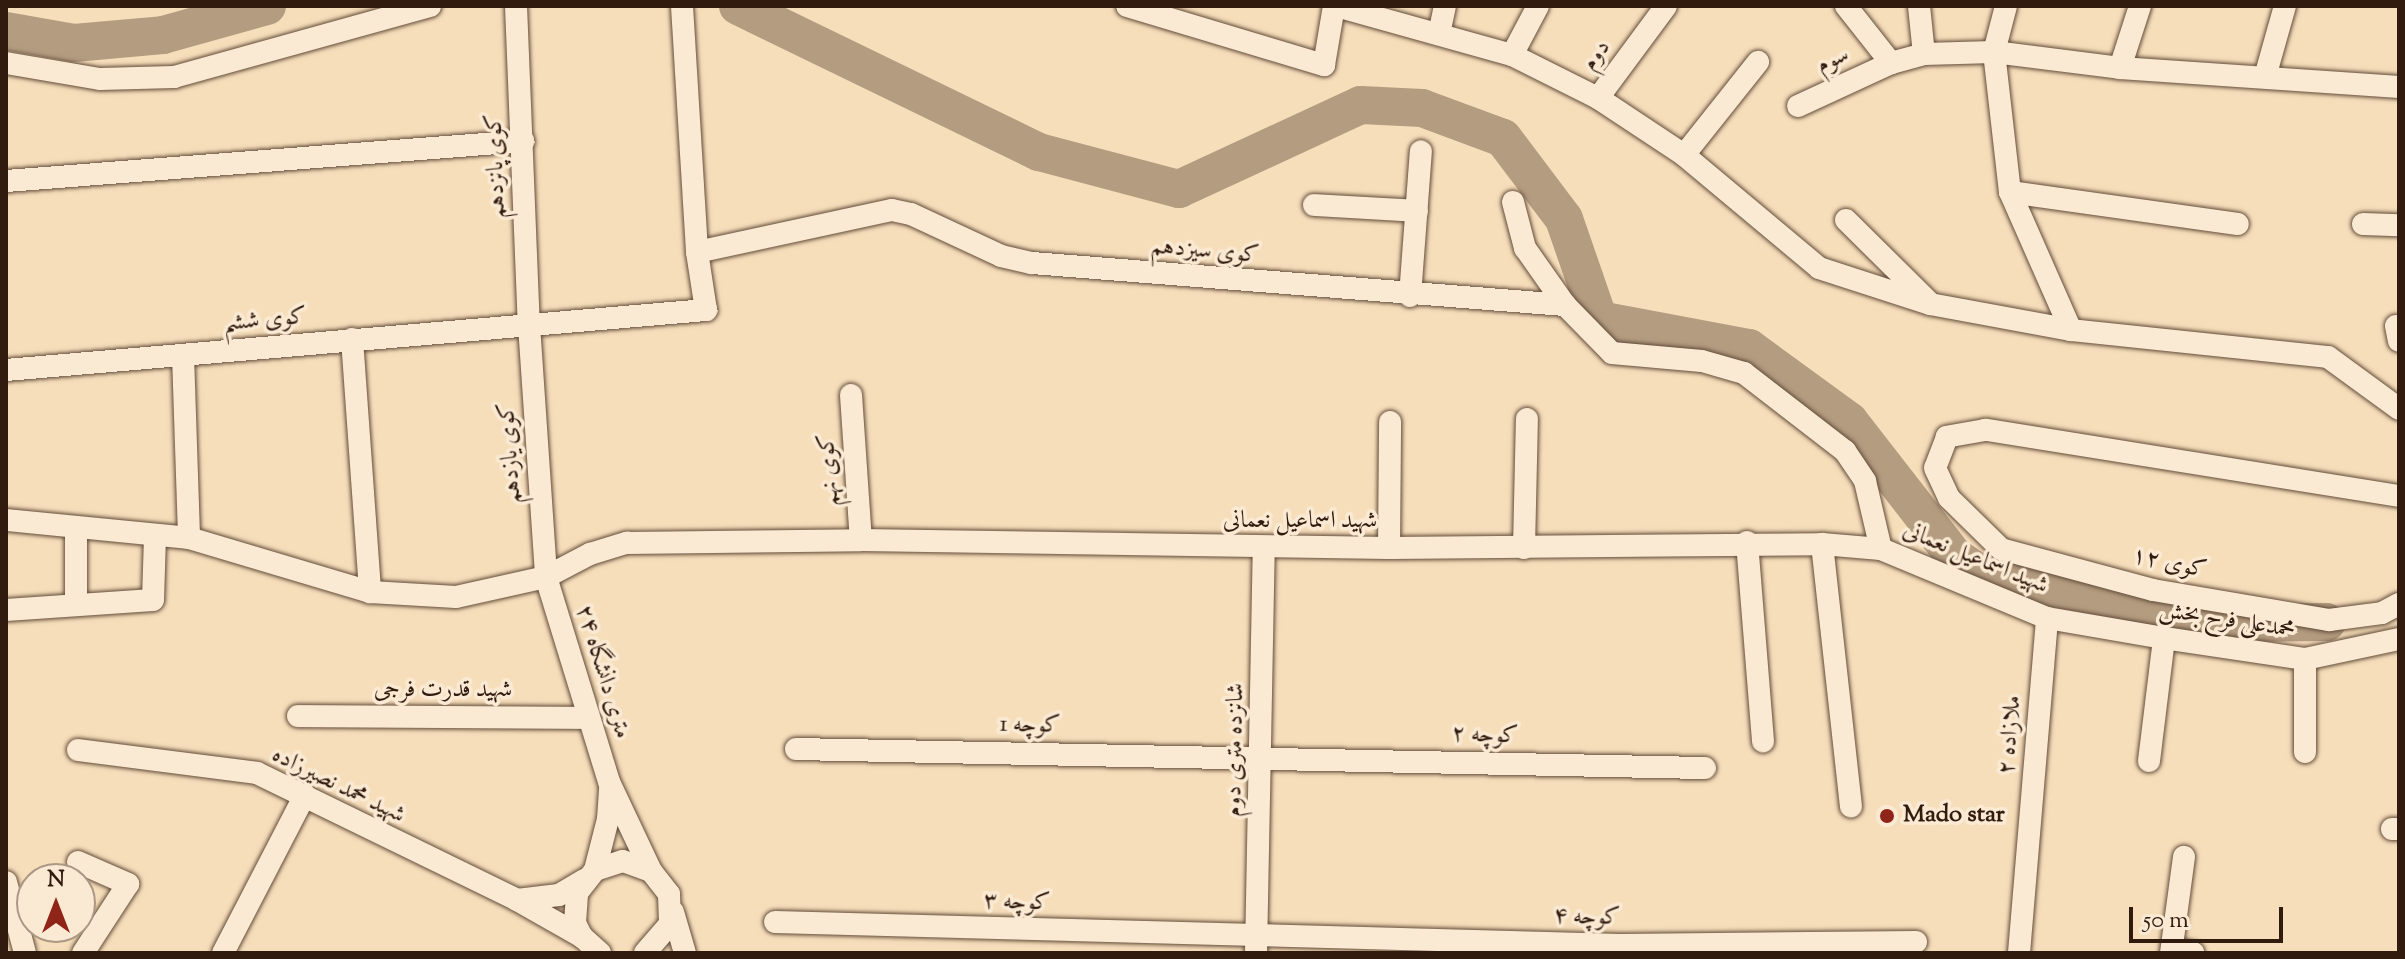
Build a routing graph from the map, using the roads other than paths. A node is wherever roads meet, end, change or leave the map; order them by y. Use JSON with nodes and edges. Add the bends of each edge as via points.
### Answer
{"nodes":[{"id":1,"x":430,"y":6,"type":"edge"},
{"id":2,"x":516,"y":6,"type":"edge"},
{"id":3,"x":681,"y":6,"type":"edge"},
{"id":4,"x":1127,"y":6,"type":"edge"},
{"id":5,"x":1335,"y":6,"type":"edge"},
{"id":6,"x":1445,"y":6,"type":"edge"},
{"id":7,"x":1538,"y":6,"type":"edge"},
{"id":8,"x":1666,"y":6,"type":"edge"},
{"id":9,"x":1846,"y":6,"type":"edge"},
{"id":10,"x":1919,"y":6,"type":"edge"},
{"id":11,"x":2006,"y":6,"type":"edge"},
{"id":12,"x":2140,"y":6,"type":"edge"},
{"id":13,"x":2285,"y":6,"type":"edge"},
{"id":14,"x":1439,"y":34,"type":"junction"},
{"id":15,"x":1994,"y":52,"type":"junction"},
{"id":16,"x":1924,"y":54,"type":"junction"},
{"id":17,"x":1512,"y":55,"type":"junction"},
{"id":18,"x":1758,"y":62,"type":"dead end"},
{"id":19,"x":6,"y":63,"type":"edge"},
{"id":20,"x":1891,"y":63,"type":"junction"},
{"id":21,"x":2120,"y":68,"type":"junction"},
{"id":22,"x":2265,"y":77,"type":"junction"},
{"id":23,"x":2399,"y":87,"type":"edge"},
{"id":24,"x":1598,"y":98,"type":"junction"},
{"id":25,"x":1798,"y":106,"type":"dead end"},
{"id":26,"x":523,"y":141,"type":"junction"},
{"id":27,"x":1421,"y":151,"type":"dead end"},
{"id":28,"x":1684,"y":155,"type":"junction"},
{"id":29,"x":6,"y":181,"type":"edge"},
{"id":30,"x":2010,"y":192,"type":"junction"},
{"id":31,"x":1513,"y":202,"type":"dead end"},
{"id":32,"x":1314,"y":205,"type":"dead end"},
{"id":33,"x":1417,"y":211,"type":"junction"},
{"id":34,"x":1846,"y":220,"type":"dead end"},
{"id":35,"x":2238,"y":224,"type":"dead end"},
{"id":36,"x":2363,"y":224,"type":"dead end"},
{"id":37,"x":2399,"y":225,"type":"edge"},
{"id":38,"x":697,"y":252,"type":"junction"},
{"id":39,"x":1410,"y":296,"type":"junction"},
{"id":40,"x":1930,"y":304,"type":"junction"},
{"id":41,"x":1565,"y":305,"type":"junction"},
{"id":42,"x":529,"y":325,"type":"junction"},
{"id":43,"x":2071,"y":330,"type":"junction"},
{"id":44,"x":352,"y":339,"type":"junction"},
{"id":45,"x":183,"y":355,"type":"junction"},
{"id":46,"x":6,"y":370,"type":"edge"},
{"id":47,"x":851,"y":395,"type":"dead end"},
{"id":48,"x":2399,"y":409,"type":"edge"},
{"id":49,"x":1527,"y":419,"type":"dead end"},
{"id":50,"x":1390,"y":422,"type":"dead end"},
{"id":51,"x":2399,"y":496,"type":"edge"},
{"id":52,"x":6,"y":520,"type":"edge"},
{"id":53,"x":76,"y":527,"type":"junction"},
{"id":54,"x":155,"y":535,"type":"junction"},
{"id":55,"x":189,"y":538,"type":"junction"},
{"id":56,"x":861,"y":540,"type":"junction"},
{"id":57,"x":1747,"y":542,"type":"junction"},
{"id":58,"x":1822,"y":544,"type":"junction"},
{"id":59,"x":1264,"y":548,"type":"junction"},
{"id":60,"x":1389,"y":548,"type":"junction"},
{"id":61,"x":1524,"y":548,"type":"junction"},
{"id":62,"x":1881,"y":549,"type":"junction"},
{"id":63,"x":546,"y":577,"type":"junction"},
{"id":64,"x":370,"y":592,"type":"junction"},
{"id":65,"x":76,"y":603,"type":"junction"},
{"id":66,"x":2399,"y":604,"type":"edge"},
{"id":67,"x":6,"y":610,"type":"edge"},
{"id":68,"x":2047,"y":618,"type":"junction"},
{"id":69,"x":2164,"y":638,"type":"junction"},
{"id":70,"x":2399,"y":639,"type":"edge"},
{"id":71,"x":2305,"y":659,"type":"junction"},
{"id":72,"x":298,"y":716,"type":"dead end"},
{"id":73,"x":587,"y":718,"type":"junction"},
{"id":74,"x":1763,"y":741,"type":"dead end"},
{"id":75,"x":796,"y":749,"type":"dead end"},
{"id":76,"x":78,"y":750,"type":"dead end"},
{"id":77,"x":2305,"y":752,"type":"dead end"},
{"id":78,"x":1264,"y":755,"type":"junction"},
{"id":79,"x":2149,"y":761,"type":"dead end"},
{"id":80,"x":1705,"y":768,"type":"dead end"},
{"id":81,"x":609,"y":782,"type":"junction"},
{"id":82,"x":305,"y":795,"type":"junction"},
{"id":83,"x":1851,"y":806,"type":"dead end"},
{"id":84,"x":2184,"y":857,"type":"dead end"},
{"id":85,"x":78,"y":862,"type":"dead end"},
{"id":86,"x":651,"y":871,"type":"junction"},
{"id":87,"x":589,"y":875,"type":"junction"},
{"id":88,"x":6,"y":882,"type":"edge"},
{"id":89,"x":517,"y":900,"type":"junction"},
{"id":90,"x":672,"y":909,"type":"junction"},
{"id":91,"x":11,"y":916,"type":"edge"},
{"id":92,"x":775,"y":922,"type":"dead end"},
{"id":93,"x":582,"y":937,"type":"junction"},
{"id":94,"x":1916,"y":942,"type":"dead end"},
{"id":95,"x":1256,"y":945,"type":"edge"},
{"id":96,"x":1620,"y":949,"type":"edge"},
{"id":97,"x":2179,"y":951,"type":"edge"},
{"id":98,"x":25,"y":953,"type":"edge"},
{"id":99,"x":83,"y":953,"type":"edge"},
{"id":100,"x":223,"y":953,"type":"edge"},
{"id":101,"x":600,"y":953,"type":"edge"},
{"id":102,"x":645,"y":953,"type":"edge"},
{"id":103,"x":685,"y":953,"type":"edge"},
{"id":104,"x":2019,"y":953,"type":"edge"}],
"edges":[{"from":1,"to":19,"type":"street","via":[[174,77],[100,79]]},
{"from":2,"to":26,"type":"street","name":"کوی پانزدهم"},
{"from":3,"to":38,"type":"street"},
{"from":4,"to":5,"type":"street","via":[[1324,65]]},
{"from":5,"to":14,"type":"street"},
{"from":6,"to":14,"type":"street"},
{"from":7,"to":17,"type":"street"},
{"from":8,"to":24,"type":"street","name":"دوم"},
{"from":9,"to":20,"type":"street"},
{"from":10,"to":16,"type":"street"},
{"from":11,"to":15,"type":"street"},
{"from":12,"to":21,"type":"street"},
{"from":13,"to":22,"type":"street"},
{"from":14,"to":17,"type":"street"},
{"from":15,"to":16,"type":"street","name":"سوم"},
{"from":15,"to":21,"type":"street","name":"سوم"},
{"from":15,"to":30,"type":"street"},
{"from":16,"to":20,"type":"street","name":"سوم"},
{"from":17,"to":24,"type":"street"},
{"from":18,"to":28,"type":"street"},
{"from":20,"to":25,"type":"street","name":"سوم"},
{"from":21,"to":22,"type":"street","name":"سوم"},
{"from":22,"to":23,"type":"street","name":"سوم"},
{"from":24,"to":28,"type":"street"},
{"from":26,"to":29,"type":"street"},
{"from":26,"to":42,"type":"street","name":"کوی پانزدهم"},
{"from":27,"to":33,"type":"street"},
{"from":28,"to":40,"type":"street","via":[[1819,268]]},
{"from":30,"to":35,"type":"street"},
{"from":30,"to":43,"type":"street"},
{"from":31,"to":41,"type":"street","via":[[1525,248]]},
{"from":32,"to":33,"type":"street"},
{"from":33,"to":39,"type":"street"},
{"from":34,"to":40,"type":"street"},
{"from":36,"to":37,"type":"street"},
{"from":38,"to":39,"type":"street","name":"کوی سیزدهم","via":[[892,210],[1001,256],[1032,263]]},
{"from":38,"to":42,"type":"street","via":[[706,310]]},
{"from":39,"to":41,"type":"street","name":"کوی سیزدهم"},
{"from":40,"to":43,"type":"street"},
{"from":41,"to":62,"type":"street","via":[[1612,353],[1702,361],[1744,373],[1845,451],[1865,481]]},
{"from":42,"to":44,"type":"street","name":"کوی ششم"},
{"from":42,"to":63,"type":"street","name":"کوی یازدهم"},
{"from":43,"to":48,"type":"street","via":[[2328,357]]},
{"from":44,"to":45,"type":"street","name":"کوی ششم"},
{"from":44,"to":64,"type":"street"},
{"from":45,"to":46,"type":"street","name":"کوی ششم"},
{"from":45,"to":55,"type":"street"},
{"from":47,"to":56,"type":"street","name":"کوی نهم"},
{"from":49,"to":61,"type":"street"},
{"from":50,"to":60,"type":"street"},
{"from":51,"to":66,"type":"street","name":"کوی ۱۲","via":[[1985,430],[1947,437],[1935,468],[1949,498],[2001,549],[2153,590],[2329,620],[2382,613]]},
{"from":52,"to":53,"type":"street","name":"شهید اسماعیل نعمانی"},
{"from":53,"to":54,"type":"street","name":"شهید اسماعیل نعمانی"},
{"from":53,"to":65,"type":"street"},
{"from":54,"to":55,"type":"street","name":"شهید اسماعیل نعمانی"},
{"from":54,"to":65,"type":"street","via":[[153,600]]},
{"from":55,"to":64,"type":"street","name":"شهید اسماعیل نعمانی"},
{"from":56,"to":59,"type":"street","name":"شهید اسماعیل نعمانی"},
{"from":56,"to":63,"type":"street","name":"شهید اسماعیل نعمانی","via":[[627,543],[590,554]]},
{"from":57,"to":58,"type":"street","name":"شهید اسماعیل نعمانی"},
{"from":57,"to":61,"type":"street","name":"شهید اسماعیل نعمانی"},
{"from":57,"to":74,"type":"street"},
{"from":58,"to":62,"type":"street","name":"شهید اسماعیل نعمانی"},
{"from":58,"to":83,"type":"street"},
{"from":59,"to":60,"type":"street","name":"شهید اسماعیل نعمانی"},
{"from":59,"to":78,"type":"street","name":"شانزده متری دوم"},
{"from":60,"to":61,"type":"street","name":"شهید اسماعیل نعمانی"},
{"from":62,"to":68,"type":"street","name":"شهید اسماعیل نعمانی"},
{"from":63,"to":64,"type":"street","name":"شهید اسماعیل نعمانی","via":[[456,597]]},
{"from":63,"to":73,"type":"street","name":"۲۴ متری دانشگاه"},
{"from":65,"to":67,"type":"street"},
{"from":68,"to":69,"type":"street","name":"محمدعلی فرح بخش"},
{"from":68,"to":104,"type":"street","name":"ملازاده ۲"},
{"from":69,"to":71,"type":"street","name":"محمدعلی فرح بخش"},
{"from":69,"to":79,"type":"street"},
{"from":70,"to":71,"type":"street","name":"محمدعلی فرح بخش"},
{"from":71,"to":77,"type":"street"},
{"from":72,"to":73,"type":"street","name":"شهید قدرت فرجی"},
{"from":73,"to":81,"type":"street","name":"۲۴ متری دانشگاه"},
{"from":75,"to":78,"type":"street","name":"کوچه 1"},
{"from":76,"to":82,"type":"street","name":"شهید محمد نصیرزاده","via":[[257,773]]},
{"from":78,"to":80,"type":"street","name":"کوچه ۲"},
{"from":78,"to":95,"type":"street","name":"شانزده متری دوم"},
{"from":81,"to":86,"type":"street","name":"۲۴ متری دانشگاه"},
{"from":81,"to":87,"type":"street","name":"۲۴ متری دانشگاه","via":[[608,819]]},
{"from":82,"to":89,"type":"street","name":"شهید محمد نصیرزاده"},
{"from":82,"to":100,"type":"street"},
{"from":84,"to":97,"type":"street"},
{"from":85,"to":99,"type":"street","via":[[128,884]]},
{"from":86,"to":87,"type":"street","via":[[623,861]]},
{"from":86,"to":90,"type":"street","name":"۲۴ متری دانشگاه","via":[[662,881]]},
{"from":87,"to":89,"type":"street","via":[[559,895]]},
{"from":87,"to":93,"type":"street","name":"۲۴ متری دانشگاه","via":[[574,908]]},
{"from":88,"to":91,"type":"street"},
{"from":89,"to":93,"type":"street","name":"شهید محمد نصیرزاده"},
{"from":90,"to":102,"type":"street","via":[[664,937]]},
{"from":90,"to":103,"type":"street","name":"۲۴ متری دانشگاه"},
{"from":91,"to":98,"type":"street"},
{"from":92,"to":95,"type":"street","name":"کوچه ۳"},
{"from":93,"to":101,"type":"street","name":"شهید محمد نصیرزاده"},
{"from":94,"to":96,"type":"street","name":"کوچه ۴"},
{"from":95,"to":96,"type":"street","name":"کوچه ۴"}]}
